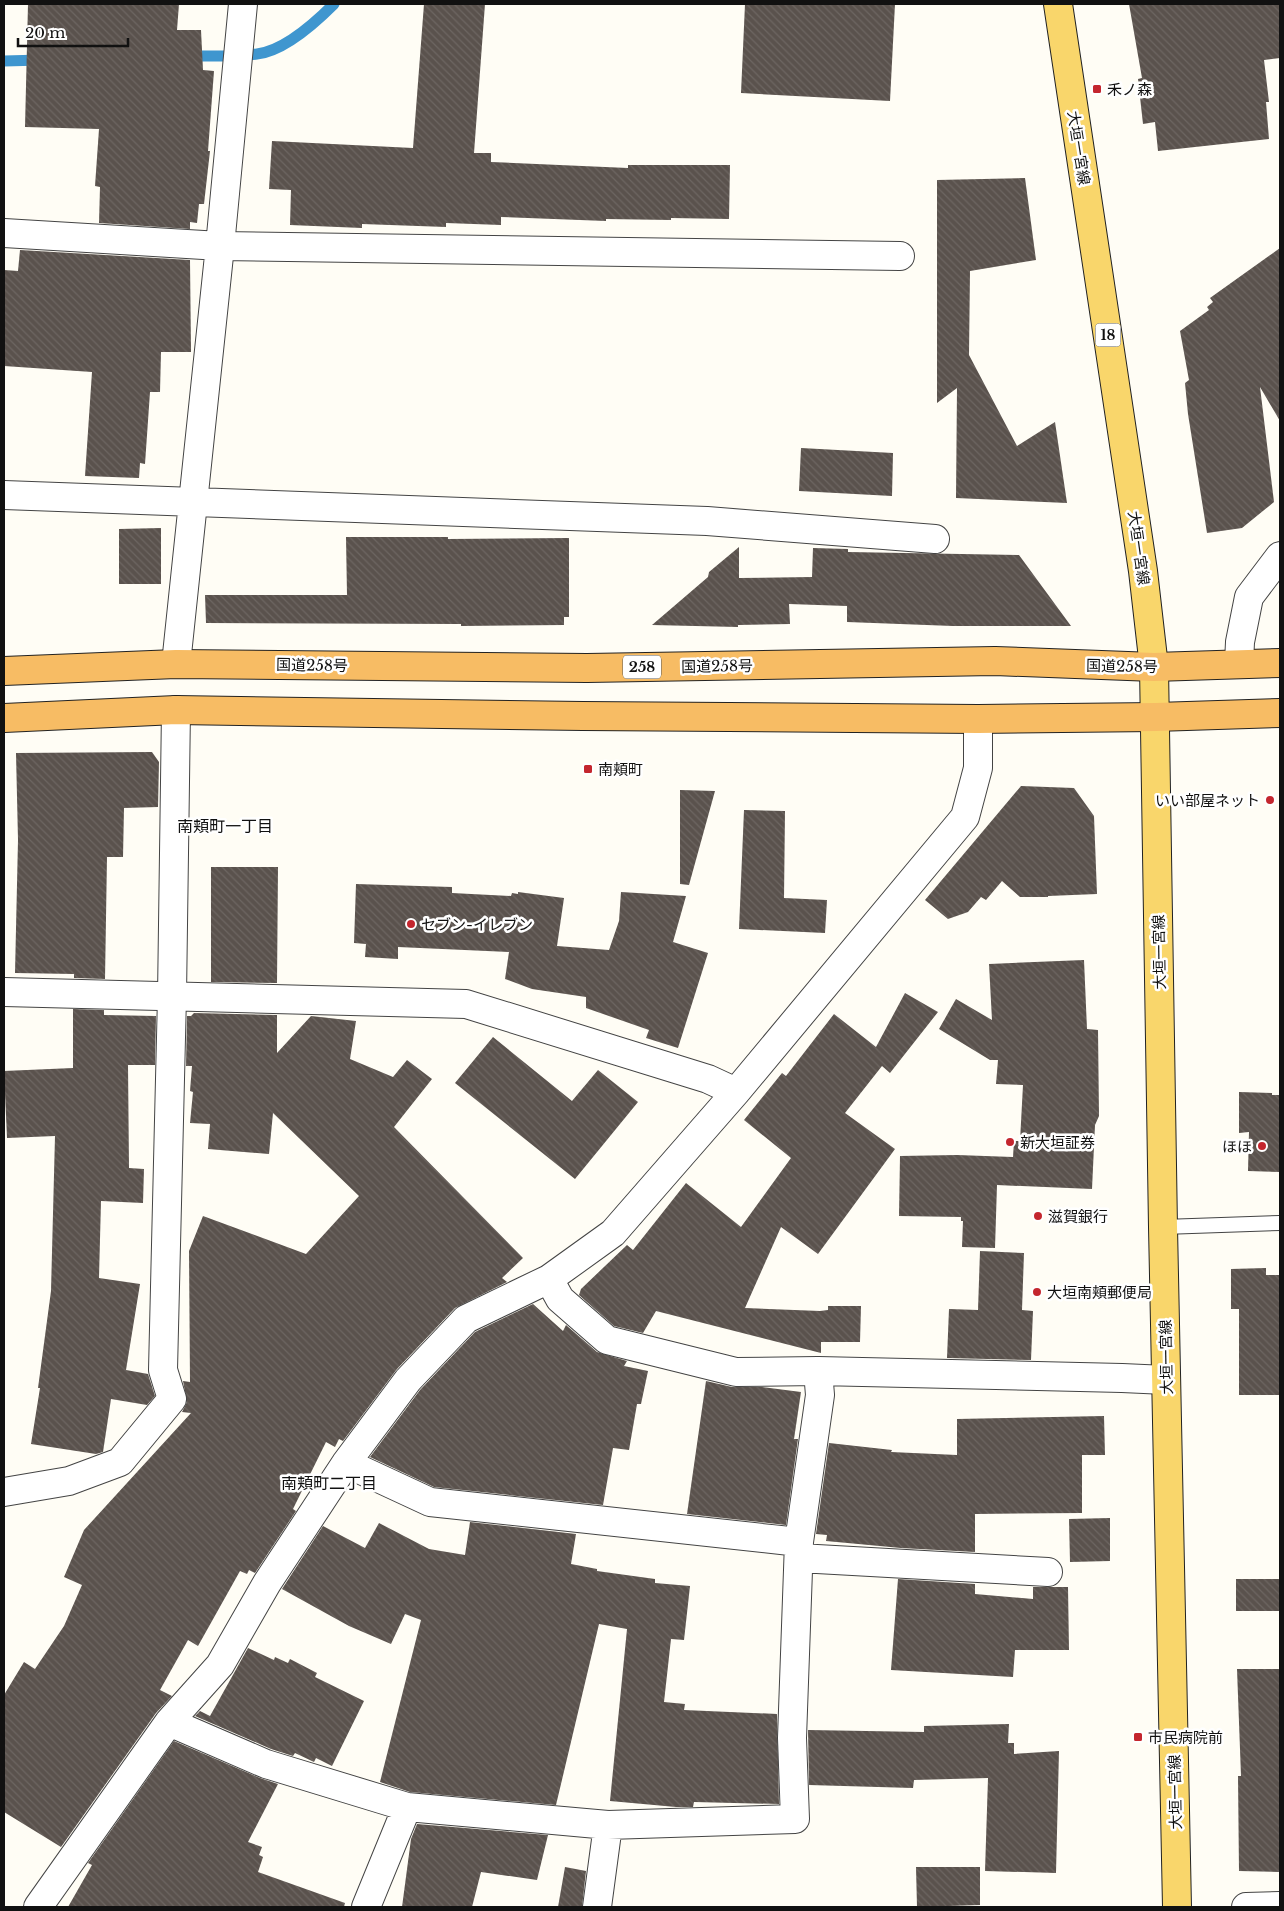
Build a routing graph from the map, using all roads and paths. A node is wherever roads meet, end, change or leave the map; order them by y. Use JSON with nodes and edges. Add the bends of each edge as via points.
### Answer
{"nodes":[{"id":1,"x":243,"y":4,"type":"edge"},
{"id":2,"x":1058,"y":4,"type":"edge"},
{"id":3,"x":4,"y":234,"type":"edge"},
{"id":4,"x":220,"y":246,"type":"junction"},
{"id":5,"x":900,"y":256,"type":"dead end"},
{"id":6,"x":4,"y":495,"type":"edge"},
{"id":7,"x":192,"y":503,"type":"junction"},
{"id":8,"x":935,"y":539,"type":"dead end"},
{"id":9,"x":1280,"y":556,"type":"edge"},
{"id":10,"x":1280,"y":663,"type":"edge"},
{"id":11,"x":176,"y":664,"type":"junction"},
{"id":12,"x":1239,"y":664,"type":"junction"},
{"id":13,"x":1154,"y":667,"type":"junction"},
{"id":14,"x":4,"y":671,"type":"edge"},
{"id":15,"x":176,"y":710,"type":"junction"},
{"id":16,"x":1280,"y":713,"type":"edge"},
{"id":17,"x":1156,"y":717,"type":"junction"},
{"id":18,"x":4,"y":718,"type":"edge"},
{"id":19,"x":978,"y":719,"type":"junction"},
{"id":20,"x":4,"y":992,"type":"edge"},
{"id":21,"x":172,"y":996,"type":"junction"},
{"id":22,"x":736,"y":1092,"type":"junction"},
{"id":23,"x":1280,"y":1223,"type":"edge"},
{"id":24,"x":1163,"y":1226,"type":"junction"},
{"id":25,"x":549,"y":1279,"type":"junction"},
{"id":26,"x":818,"y":1370,"type":"junction"},
{"id":27,"x":1166,"y":1380,"type":"junction"},
{"id":28,"x":346,"y":1463,"type":"junction"},
{"id":29,"x":4,"y":1492,"type":"edge"},
{"id":30,"x":799,"y":1550,"type":"junction"},
{"id":31,"x":1048,"y":1572,"type":"dead end"},
{"id":32,"x":170,"y":1722,"type":"junction"},
{"id":33,"x":407,"y":1807,"type":"junction"},
{"id":34,"x":608,"y":1825,"type":"junction"},
{"id":35,"x":1280,"y":1906,"type":"edge"},
{"id":36,"x":38,"y":1907,"type":"edge"},
{"id":37,"x":366,"y":1907,"type":"edge"},
{"id":38,"x":597,"y":1907,"type":"edge"},
{"id":39,"x":1177,"y":1907,"type":"edge"},
{"id":40,"x":1246,"y":1907,"type":"edge"}],
"edges":[{"from":1,"to":4,"type":"street"},
{"from":2,"to":13,"type":"main road","name":"大垣一宮線","number":"18","via":[[1143,571]]},
{"from":3,"to":4,"type":"street"},
{"from":4,"to":5,"type":"street"},
{"from":4,"to":7,"type":"street"},
{"from":6,"to":7,"type":"street"},
{"from":7,"to":8,"type":"street","via":[[707,521]]},
{"from":7,"to":11,"type":"street"},
{"from":9,"to":12,"type":"street","via":[[1249,597]]},
{"from":10,"to":12,"type":"highway","name":"国道258号","number":"258"},
{"from":11,"to":13,"type":"highway","name":"国道258号","number":"258","via":[[587,668],[995,662]]},
{"from":11,"to":14,"type":"highway","name":"国道258号","number":"258"},
{"from":12,"to":13,"type":"highway","name":"国道258号","number":"258"},
{"from":13,"to":17,"type":"main road","name":"大垣一宮線","number":"18"},
{"from":15,"to":18,"type":"highway"},
{"from":15,"to":19,"type":"highway"},
{"from":15,"to":21,"type":"street"},
{"from":16,"to":17,"type":"highway"},
{"from":17,"to":19,"type":"highway"},
{"from":17,"to":24,"type":"main road","name":"大垣一宮線","number":"18"},
{"from":19,"to":22,"type":"street","via":[[978,768],[965,817]]},
{"from":20,"to":21,"type":"street"},
{"from":21,"to":22,"type":"street","via":[[466,1004],[708,1079]]},
{"from":21,"to":29,"type":"street","via":[[163,1370],[172,1399],[120,1462],[69,1481]]},
{"from":22,"to":25,"type":"street","via":[[613,1233]]},
{"from":23,"to":24,"type":"lane"},
{"from":24,"to":27,"type":"main road","name":"大垣一宮線","number":"18"},
{"from":25,"to":26,"type":"street","via":[[560,1299],[608,1340],[736,1372]]},
{"from":25,"to":28,"type":"street","via":[[466,1319],[408,1380]]},
{"from":26,"to":27,"type":"street"},
{"from":26,"to":30,"type":"street","via":[[820,1395]]},
{"from":27,"to":39,"type":"main road","name":"大垣一宮線","number":"18"},
{"from":28,"to":30,"type":"street","via":[[430,1502]]},
{"from":28,"to":32,"type":"street","via":[[267,1583],[220,1665]]},
{"from":30,"to":31,"type":"street"},
{"from":30,"to":34,"type":"street","via":[[792,1738],[795,1819]]},
{"from":32,"to":33,"type":"street","via":[[266,1764]]},
{"from":32,"to":36,"type":"street"},
{"from":33,"to":34,"type":"street"},
{"from":33,"to":37,"type":"street"},
{"from":34,"to":38,"type":"street"},
{"from":35,"to":40,"type":"street"}]}
